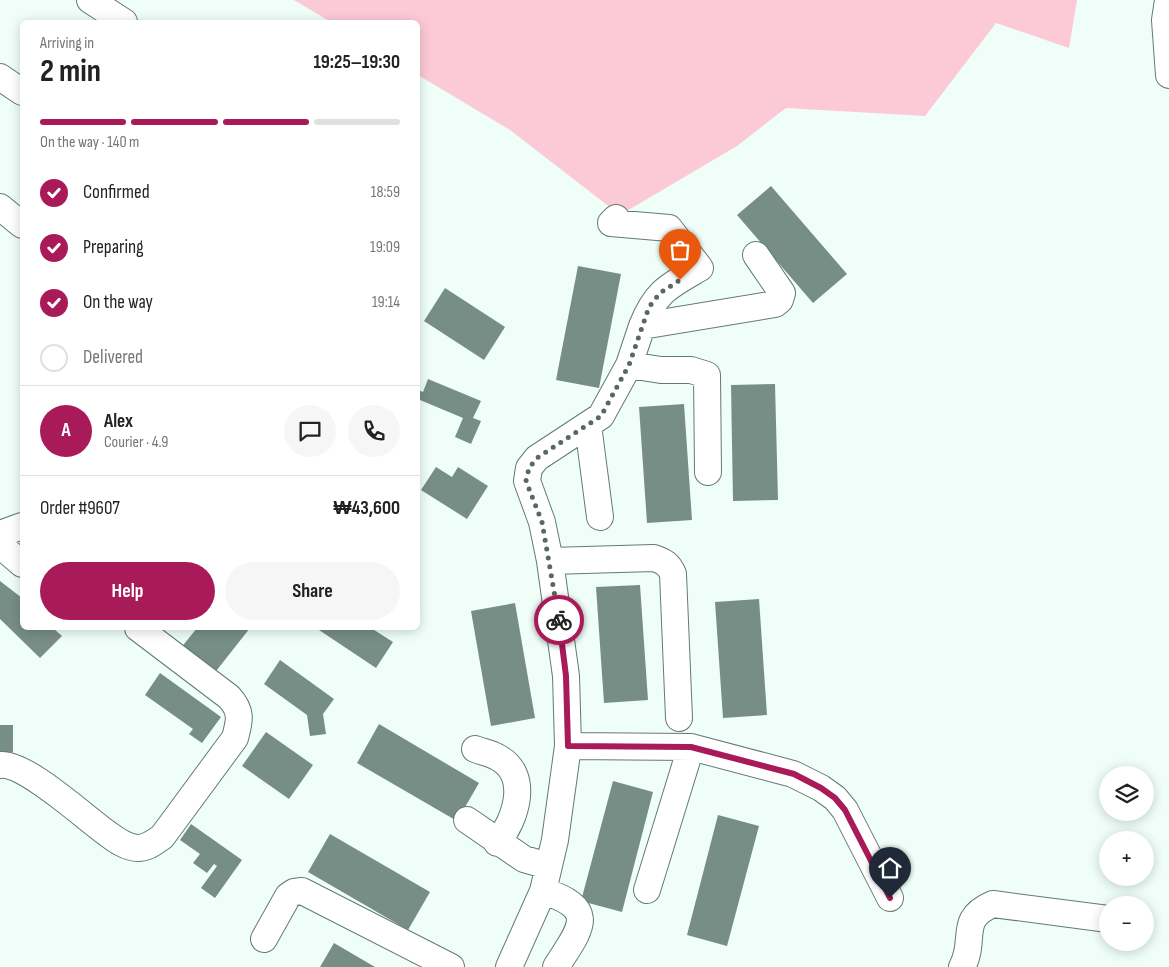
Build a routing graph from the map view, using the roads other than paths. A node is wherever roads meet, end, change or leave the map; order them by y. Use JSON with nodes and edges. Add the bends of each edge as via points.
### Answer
{"nodes":[{"id":1,"x":90,"y":0,"type":"edge"},
{"id":2,"x":1168,"y":0,"type":"edge"},
{"id":3,"x":121,"y":20,"type":"edge"},
{"id":4,"x":1169,"y":75,"type":"edge"},
{"id":5,"x":0,"y":77,"type":"edge"},
{"id":6,"x":20,"y":91,"type":"edge"},
{"id":7,"x":0,"y":207,"type":"edge"},
{"id":8,"x":616,"y":218,"type":"dead end"},
{"id":9,"x":20,"y":223,"type":"edge"},
{"id":10,"x":756,"y":255,"type":"dead end"},
{"id":11,"x":642,"y":326,"type":"junction"},
{"id":12,"x":629,"y":365,"type":"junction"},
{"id":13,"x":588,"y":425,"type":"junction"},
{"id":14,"x":708,"y":472,"type":"dead end"},
{"id":15,"x":600,"y":517,"type":"dead end"},
{"id":16,"x":20,"y":527,"type":"edge"},
{"id":17,"x":0,"y":534,"type":"edge"},
{"id":18,"x":0,"y":545,"type":"edge"},
{"id":19,"x":20,"y":562,"type":"edge"},
{"id":20,"x":550,"y":562,"type":"junction"},
{"id":21,"x":141,"y":630,"type":"edge"},
{"id":22,"x":679,"y":718,"type":"dead end"},
{"id":23,"x":568,"y":746,"type":"junction"},
{"id":24,"x":691,"y":747,"type":"junction"},
{"id":25,"x":474,"y":749,"type":"dead end"},
{"id":26,"x":0,"y":764,"type":"edge"},
{"id":27,"x":467,"y":820,"type":"dead end"},
{"id":28,"x":497,"y":843,"type":"junction"},
{"id":29,"x":548,"y":866,"type":"junction"},
{"id":30,"x":647,"y":890,"type":"dead end"},
{"id":31,"x":543,"y":891,"type":"junction"},
{"id":32,"x":890,"y":898,"type":"dead end"},
{"id":33,"x":1099,"y":918,"type":"edge"},
{"id":34,"x":264,"y":939,"type":"dead end"},
{"id":35,"x":451,"y":967,"type":"edge"},
{"id":36,"x":509,"y":967,"type":"edge"},
{"id":37,"x":556,"y":967,"type":"edge"},
{"id":38,"x":962,"y":967,"type":"edge"}],
"edges":[{"from":1,"to":3,"type":"street"},
{"from":2,"to":4,"type":"street","via":[[1165,20]]},
{"from":5,"to":6,"type":"street"},
{"from":7,"to":9,"type":"street"},
{"from":8,"to":11,"type":"street","via":[[611,224],[669,228],[700,268],[660,293],[649,307]]},
{"from":10,"to":11,"type":"street","via":[[782,293],[775,304]]},
{"from":11,"to":12,"type":"street"},
{"from":12,"to":13,"type":"street","via":[[606,410]]},
{"from":12,"to":14,"type":"street","via":[[691,370],[707,375]]},
{"from":13,"to":15,"type":"street"},
{"from":13,"to":20,"type":"street","via":[[537,458],[529,468],[526,481],[542,522]]},
{"from":16,"to":17,"type":"street"},
{"from":18,"to":19,"type":"street"},
{"from":20,"to":22,"type":"street","via":[[654,558],[671,568],[674,574]]},
{"from":20,"to":23,"type":"street","via":[[566,676]]},
{"from":21,"to":26,"type":"street","via":[[229,697],[238,707],[241,719],[235,738],[162,836],[151,846],[138,848],[121,843],[37,778],[8,764]]},
{"from":23,"to":24,"type":"street"},
{"from":23,"to":29,"type":"street","via":[[555,840]]},
{"from":24,"to":30,"type":"street"},
{"from":24,"to":32,"type":"street","via":[[794,774],[835,798],[845,810]]},
{"from":25,"to":28,"type":"street","via":[[498,757],[514,774],[518,795],[513,816],[508,830]]},
{"from":27,"to":28,"type":"street"},
{"from":28,"to":29,"type":"street","via":[[524,859]]},
{"from":29,"to":31,"type":"street"},
{"from":31,"to":36,"type":"street"},
{"from":31,"to":37,"type":"street","via":[[560,896],[579,914],[581,926]]},
{"from":33,"to":38,"type":"street","via":[[993,904],[980,909],[971,920],[967,959]]},
{"from":34,"to":35,"type":"street","via":[[288,896],[302,891]]}]}
